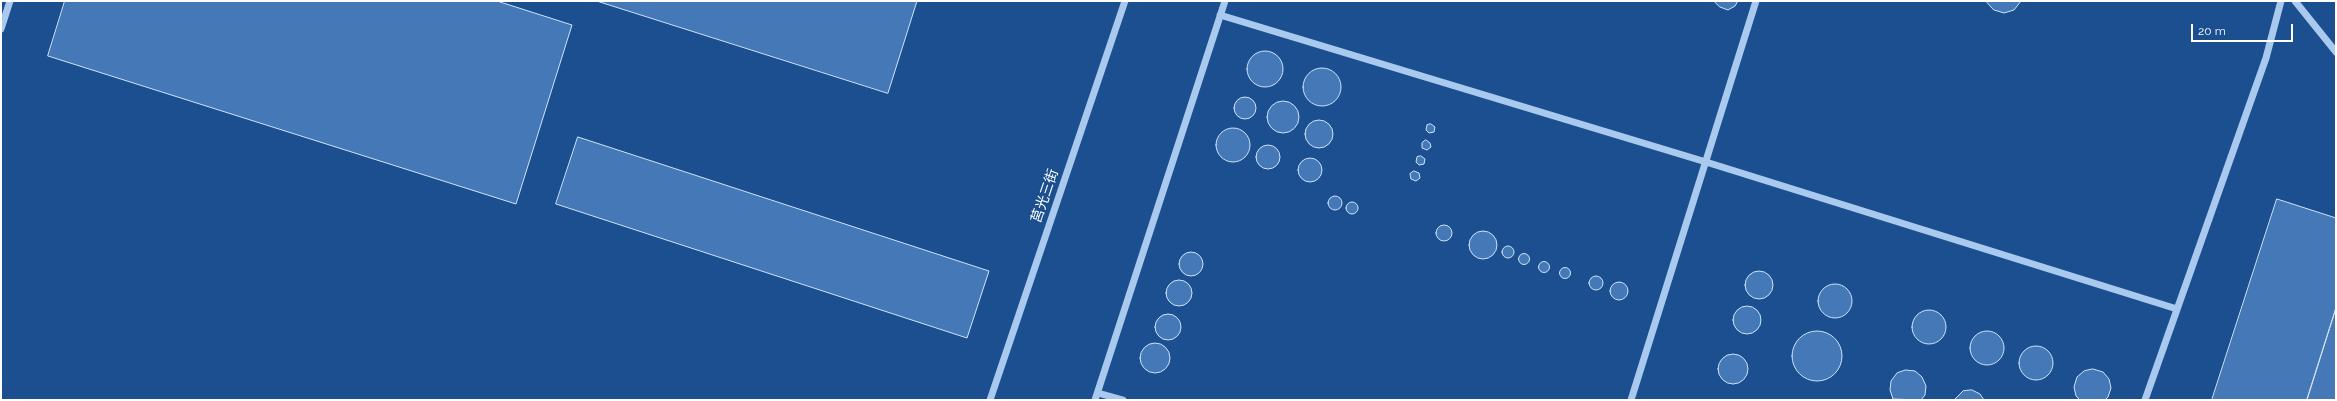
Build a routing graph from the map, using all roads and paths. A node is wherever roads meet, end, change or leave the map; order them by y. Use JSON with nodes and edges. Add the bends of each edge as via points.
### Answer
{"nodes":[{"id":1,"x":10,"y":1,"type":"edge"},
{"id":2,"x":1125,"y":1,"type":"edge"},
{"id":3,"x":1225,"y":1,"type":"edge"},
{"id":4,"x":1756,"y":1,"type":"edge"},
{"id":5,"x":2281,"y":1,"type":"edge"},
{"id":6,"x":2295,"y":1,"type":"edge"},
{"id":7,"x":1220,"y":15,"type":"junction"},
{"id":8,"x":1,"y":29,"type":"edge"},
{"id":9,"x":2336,"y":52,"type":"edge"},
{"id":10,"x":1706,"y":162,"type":"junction"},
{"id":11,"x":2177,"y":309,"type":"junction"},
{"id":12,"x":1098,"y":392,"type":"junction"},
{"id":13,"x":990,"y":400,"type":"edge"},
{"id":14,"x":1095,"y":400,"type":"edge"},
{"id":15,"x":1122,"y":400,"type":"edge"},
{"id":16,"x":1631,"y":400,"type":"edge"},
{"id":17,"x":2145,"y":400,"type":"edge"}],
"edges":[{"from":1,"to":8,"type":"street"},
{"from":2,"to":13,"type":"street","name":"莒光三街"},
{"from":3,"to":7,"type":"street"},
{"from":4,"to":10,"type":"street"},
{"from":5,"to":11,"type":"street","via":[[2266,58]]},
{"from":6,"to":9,"type":"street"},
{"from":7,"to":10,"type":"street"},
{"from":7,"to":12,"type":"street"},
{"from":10,"to":11,"type":"street"},
{"from":10,"to":16,"type":"street"},
{"from":11,"to":17,"type":"street"},
{"from":12,"to":14,"type":"street"},
{"from":12,"to":15,"type":"street"}]}
